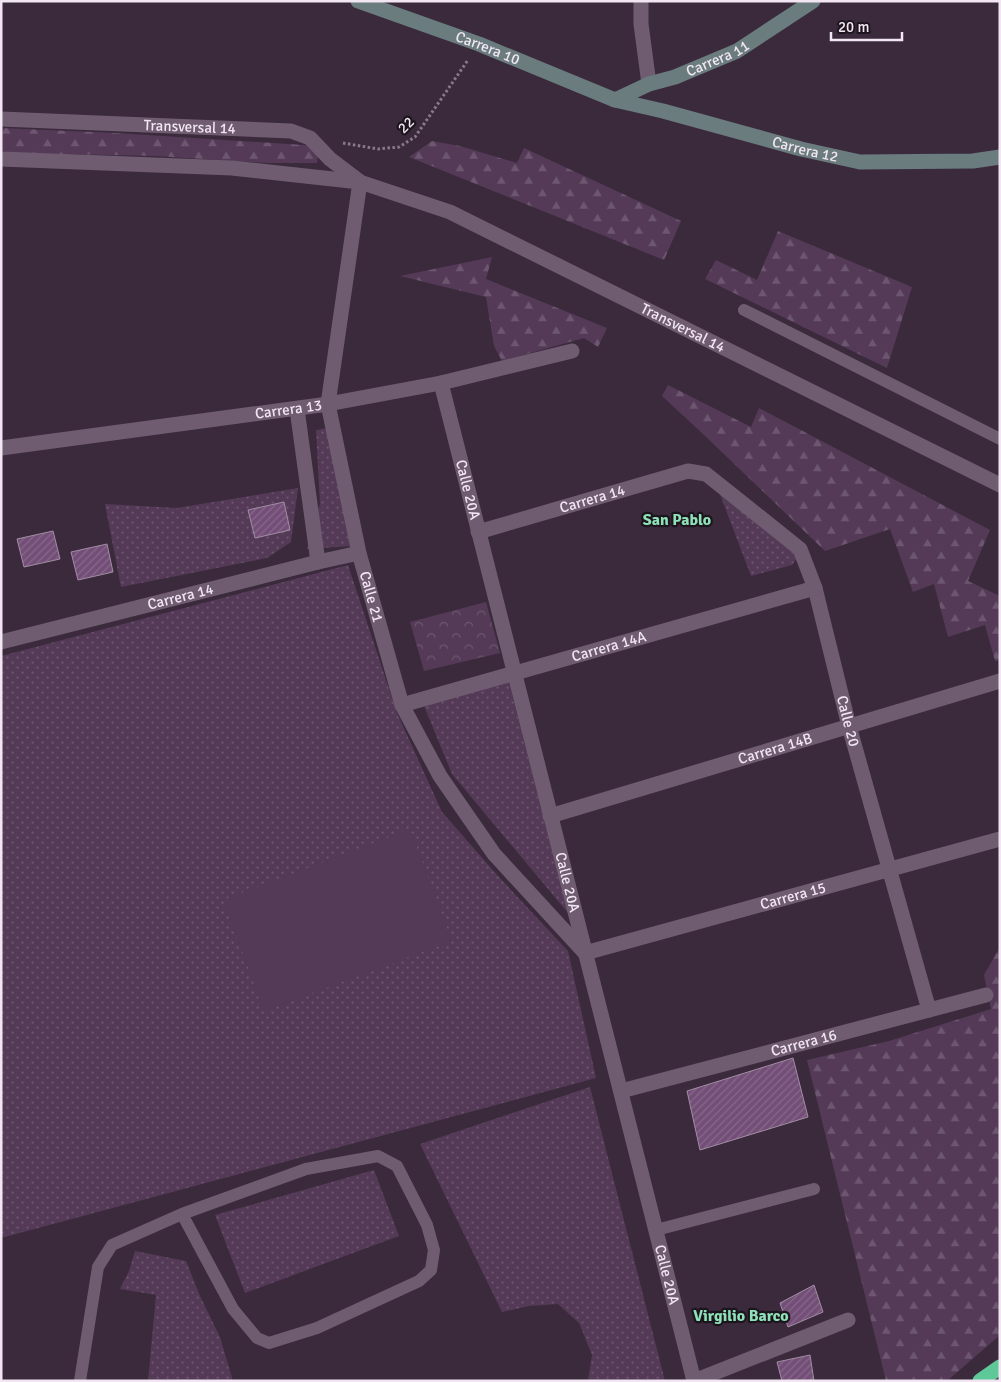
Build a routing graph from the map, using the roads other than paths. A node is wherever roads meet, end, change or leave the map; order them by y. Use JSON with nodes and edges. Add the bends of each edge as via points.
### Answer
{"nodes":[{"id":1,"x":358,"y":1,"type":"edge"},
{"id":2,"x":641,"y":1,"type":"edge"},
{"id":3,"x":813,"y":1,"type":"edge"},
{"id":4,"x":649,"y":84,"type":"junction"},
{"id":5,"x":615,"y":100,"type":"junction"},
{"id":6,"x":1,"y":119,"type":"edge"},
{"id":7,"x":1000,"y":157,"type":"edge"},
{"id":8,"x":1,"y":159,"type":"edge"},
{"id":9,"x":360,"y":182,"type":"junction"},
{"id":10,"x":744,"y":310,"type":"dead end"},
{"id":11,"x":572,"y":350,"type":"dead end"},
{"id":12,"x":441,"y":383,"type":"junction"},
{"id":13,"x":328,"y":404,"type":"junction"},
{"id":14,"x":297,"y":409,"type":"junction"},
{"id":15,"x":1000,"y":439,"type":"edge"},
{"id":16,"x":1,"y":448,"type":"edge"},
{"id":17,"x":706,"y":474,"type":"joint"},
{"id":18,"x":1000,"y":485,"type":"edge"},
{"id":19,"x":478,"y":532,"type":"junction"},
{"id":20,"x":359,"y":553,"type":"junction"},
{"id":21,"x":318,"y":562,"type":"junction"},
{"id":22,"x":815,"y":588,"type":"junction"},
{"id":23,"x":1,"y":642,"type":"edge"},
{"id":24,"x":514,"y":673,"type":"junction"},
{"id":25,"x":1000,"y":680,"type":"edge"},
{"id":26,"x":402,"y":705,"type":"junction"},
{"id":27,"x":849,"y":726,"type":"junction"},
{"id":28,"x":550,"y":816,"type":"junction"},
{"id":29,"x":1000,"y":839,"type":"edge"},
{"id":30,"x":890,"y":870,"type":"junction"},
{"id":31,"x":586,"y":953,"type":"junction"},
{"id":32,"x":986,"y":995,"type":"dead end"},
{"id":33,"x":929,"y":1010,"type":"junction"},
{"id":34,"x":620,"y":1091,"type":"junction"},
{"id":35,"x":814,"y":1188,"type":"dead end"},
{"id":36,"x":182,"y":1214,"type":"junction"},
{"id":37,"x":656,"y":1230,"type":"junction"},
{"id":38,"x":848,"y":1320,"type":"dead end"},
{"id":39,"x":1000,"y":1367,"type":"edge"},
{"id":40,"x":80,"y":1381,"type":"edge"},
{"id":41,"x":694,"y":1381,"type":"edge"},
{"id":42,"x":980,"y":1381,"type":"edge"}],
"edges":[{"from":1,"to":5,"type":"street","name":"Carrera 10","via":[[479,44]]},
{"from":2,"to":4,"type":"street"},
{"from":3,"to":4,"type":"street","name":"Carrera 11","via":[[737,50]]},
{"from":4,"to":5,"type":"street","name":"Carrera 11"},
{"from":5,"to":7,"type":"street","name":"Carrera 12","via":[[860,162],[973,161]]},
{"from":6,"to":9,"type":"street","name":"Transversal 14","via":[[290,131],[310,138],[330,159]]},
{"from":8,"to":9,"type":"street","name":"Transversal 14","via":[[232,168]]},
{"from":9,"to":13,"type":"street","name":"Calle 21"},
{"from":9,"to":18,"type":"street","name":"Transversal 14","via":[[450,212]]},
{"from":10,"to":15,"type":"lane"},
{"from":11,"to":12,"type":"street","name":"Carrera 13"},
{"from":12,"to":13,"type":"street","name":"Carrera 13"},
{"from":12,"to":19,"type":"street","name":"Calle 20A"},
{"from":13,"to":14,"type":"street","name":"Carrera 13"},
{"from":13,"to":20,"type":"street","name":"Calle 21"},
{"from":14,"to":16,"type":"street","name":"Carrera 13"},
{"from":14,"to":21,"type":"street"},
{"from":17,"to":19,"type":"street","name":"Carrera 14","via":[[688,471]]},
{"from":17,"to":22,"type":"street","name":"Calle 20","via":[[800,550]]},
{"from":19,"to":24,"type":"street","name":"Calle 20A"},
{"from":20,"to":21,"type":"street","name":"Carrera 14"},
{"from":20,"to":26,"type":"street","name":"Calle 21"},
{"from":21,"to":23,"type":"street","name":"Carrera 14"},
{"from":22,"to":24,"type":"street","name":"Carrera 14A"},
{"from":22,"to":27,"type":"street","name":"Calle 20"},
{"from":24,"to":26,"type":"street","name":"Carrera 14A"},
{"from":24,"to":28,"type":"street","name":"Calle 20A"},
{"from":25,"to":27,"type":"street","name":"Carrera 14B"},
{"from":26,"to":31,"type":"street","name":"Calle 21","via":[[440,776],[494,854]]},
{"from":27,"to":28,"type":"street","name":"Carrera 14B"},
{"from":27,"to":30,"type":"street","name":"Calle 20"},
{"from":28,"to":31,"type":"street","name":"Calle 20A"},
{"from":29,"to":30,"type":"street","name":"Carrera 15"},
{"from":30,"to":31,"type":"street","name":"Carrera 15"},
{"from":30,"to":33,"type":"street","name":"Calle 20"},
{"from":31,"to":34,"type":"street","name":"Calle 20A"},
{"from":32,"to":33,"type":"street","name":"Carrera 16"},
{"from":33,"to":34,"type":"street","name":"Carrera 16"},
{"from":34,"to":37,"type":"street","name":"Calle 20A"},
{"from":35,"to":37,"type":"lane"},
{"from":36,"to":36,"type":"lane","via":[[233,1309],[257,1338],[269,1343],[317,1328],[419,1282],[431,1270],[434,1250],[427,1226],[397,1166],[378,1156],[306,1170]]},
{"from":36,"to":40,"type":"lane","via":[[112,1245],[98,1267]]},
{"from":37,"to":41,"type":"street","name":"Calle 20A"},
{"from":38,"to":41,"type":"street"},
{"from":39,"to":42,"type":"highway"}]}
